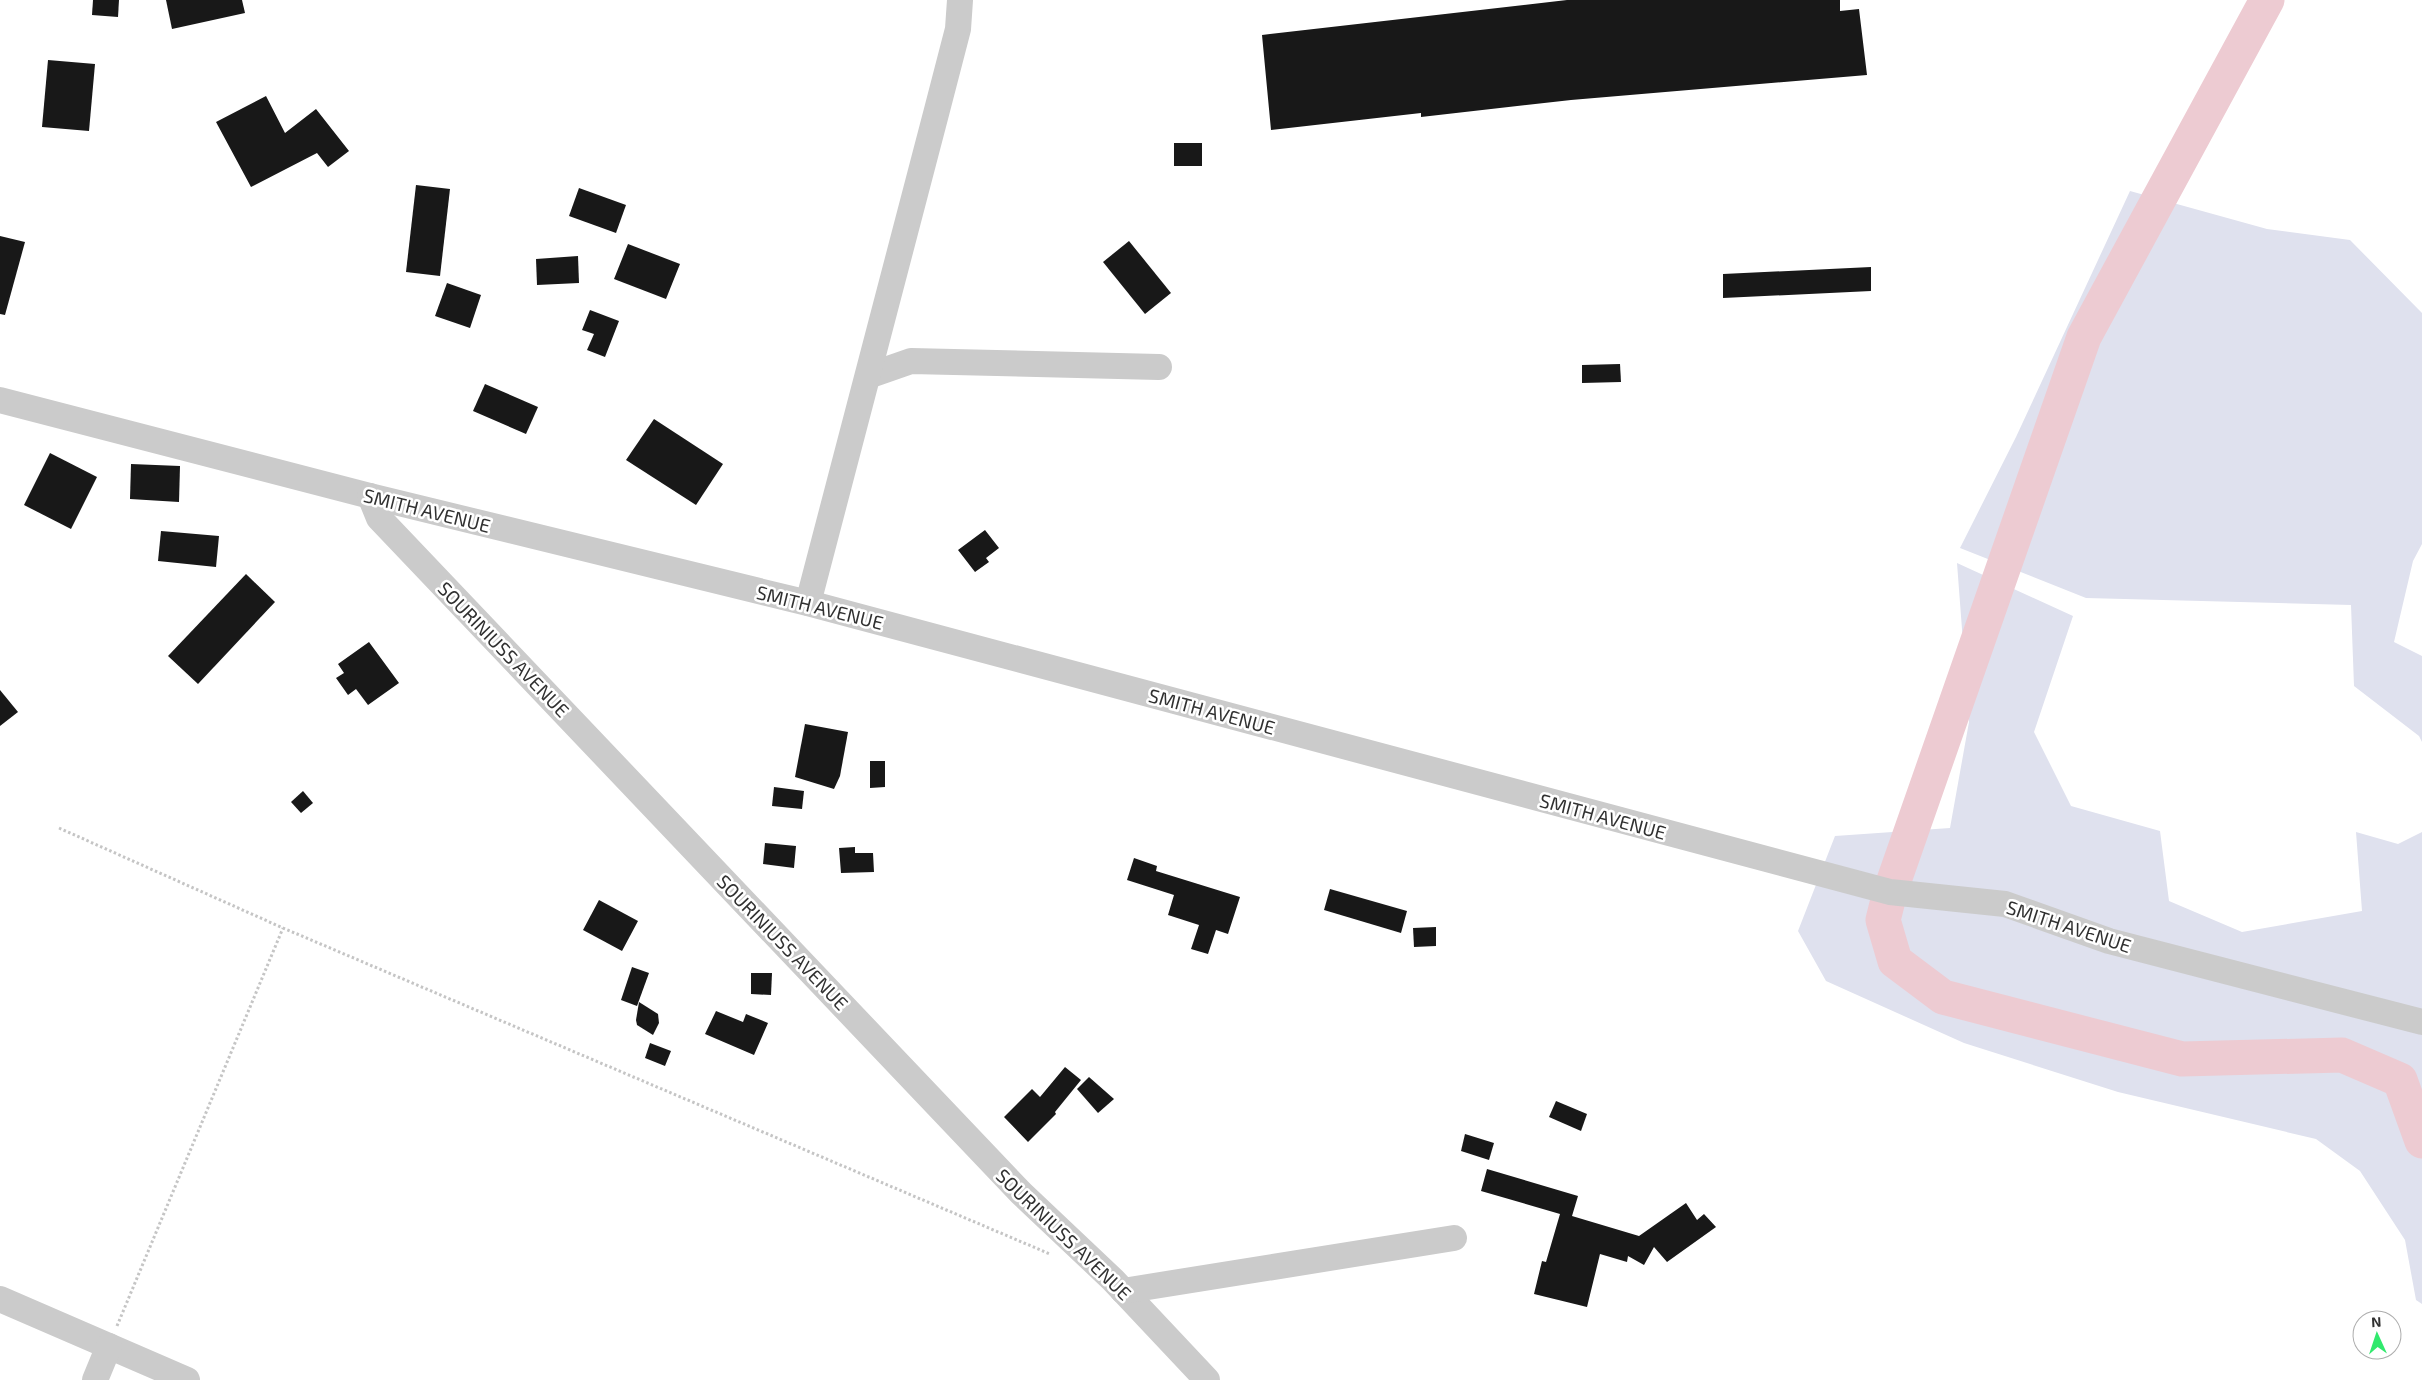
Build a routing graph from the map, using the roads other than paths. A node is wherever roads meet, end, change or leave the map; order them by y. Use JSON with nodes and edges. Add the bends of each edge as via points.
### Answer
{"nodes":[{"id":1,"x":960,"y":0,"type":"edge"},
{"id":2,"x":1159,"y":367,"type":"dead end"},
{"id":3,"x":868,"y":376,"type":"junction"},
{"id":4,"x":0,"y":400,"type":"edge"},
{"id":5,"x":370,"y":496,"type":"junction"},
{"id":6,"x":808,"y":603,"type":"junction"},
{"id":7,"x":2422,"y":1022,"type":"edge"},
{"id":8,"x":1454,"y":1238,"type":"dead end"},
{"id":9,"x":1123,"y":1291,"type":"junction"},
{"id":10,"x":0,"y":1299,"type":"edge"},
{"id":11,"x":109,"y":1346,"type":"junction"},
{"id":12,"x":95,"y":1380,"type":"edge"},
{"id":13,"x":187,"y":1380,"type":"edge"},
{"id":14,"x":1207,"y":1380,"type":"edge"}],
"edges":[{"from":1,"to":3,"type":"street","via":[[958,29]]},
{"from":2,"to":3,"type":"street","via":[[911,360]]},
{"from":3,"to":6,"type":"street"},
{"from":4,"to":5,"type":"street","name":"SMITH AVENUE"},
{"from":5,"to":6,"type":"street","name":"SMITH AVENUE"},
{"from":5,"to":9,"type":"street","name":"SOURINIUSS AVENUE","via":[[379,518],[1021,1193]]},
{"from":6,"to":7,"type":"street","name":"SMITH AVENUE","via":[[1890,892],[2005,904],[2108,941]]},
{"from":8,"to":9,"type":"street"},
{"from":9,"to":14,"type":"street","name":"SOURINIUSS AVENUE"},
{"from":10,"to":11,"type":"street"},
{"from":11,"to":12,"type":"street"},
{"from":11,"to":13,"type":"street"}]}
